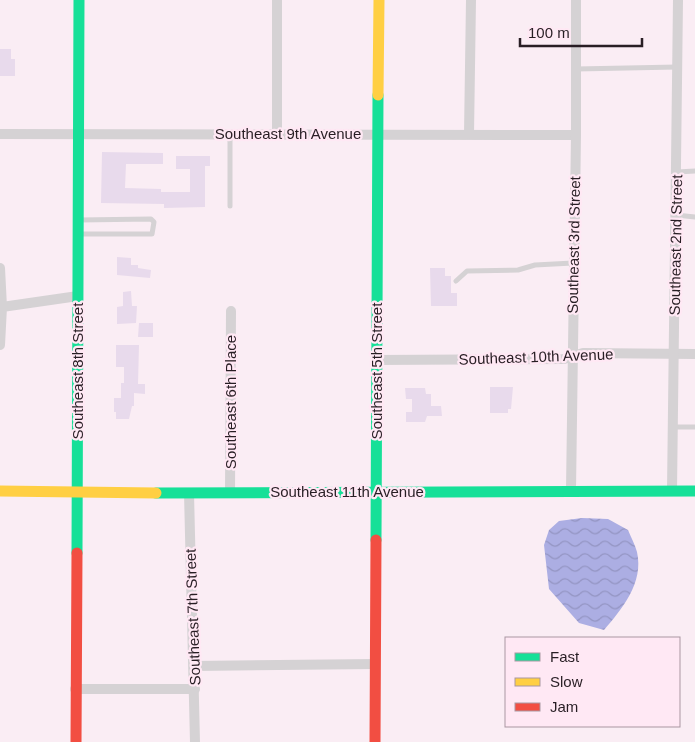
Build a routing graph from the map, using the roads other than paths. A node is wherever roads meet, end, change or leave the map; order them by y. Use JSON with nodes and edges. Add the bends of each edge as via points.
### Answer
{"nodes":[{"id":1,"x":80,"y":0,"type":"edge"},
{"id":2,"x":277,"y":0,"type":"edge"},
{"id":3,"x":379,"y":0,"type":"edge"},
{"id":4,"x":471,"y":0,"type":"edge"},
{"id":5,"x":576,"y":0,"type":"edge"},
{"id":6,"x":678,"y":0,"type":"edge"},
{"id":7,"x":678,"y":67,"type":"junction"},
{"id":8,"x":576,"y":68,"type":"junction"},
{"id":9,"x":0,"y":134,"type":"edge"},
{"id":10,"x":80,"y":134,"type":"junction"},
{"id":11,"x":230,"y":134,"type":"junction"},
{"id":12,"x":277,"y":134,"type":"junction"},
{"id":13,"x":379,"y":134,"type":"junction"},
{"id":14,"x":469,"y":134,"type":"junction"},
{"id":15,"x":576,"y":135,"type":"junction"},
{"id":16,"x":695,"y":171,"type":"edge"},
{"id":17,"x":677,"y":172,"type":"junction"},
{"id":18,"x":230,"y":206,"type":"dead end"},
{"id":19,"x":676,"y":214,"type":"junction"},
{"id":20,"x":695,"y":217,"type":"edge"},
{"id":21,"x":79,"y":220,"type":"junction"},
{"id":22,"x":79,"y":234,"type":"junction"},
{"id":23,"x":573,"y":262,"type":"junction"},
{"id":24,"x":0,"y":268,"type":"edge"},
{"id":25,"x":456,"y":281,"type":"dead end"},
{"id":26,"x":78,"y":296,"type":"junction"},
{"id":27,"x":2,"y":307,"type":"junction"},
{"id":28,"x":231,"y":311,"type":"dead end"},
{"id":29,"x":0,"y":345,"type":"edge"},
{"id":30,"x":674,"y":354,"type":"junction"},
{"id":31,"x":695,"y":354,"type":"edge"},
{"id":32,"x":573,"y":357,"type":"junction"},
{"id":33,"x":376,"y":360,"type":"junction"},
{"id":34,"x":673,"y":427,"type":"junction"},
{"id":35,"x":695,"y":427,"type":"edge"},
{"id":36,"x":78,"y":490,"type":"junction"},
{"id":37,"x":570,"y":490,"type":"junction"},
{"id":38,"x":0,"y":491,"type":"edge"},
{"id":39,"x":672,"y":491,"type":"junction"},
{"id":40,"x":695,"y":491,"type":"edge"},
{"id":41,"x":376,"y":492,"type":"junction"},
{"id":42,"x":189,"y":493,"type":"junction"},
{"id":43,"x":230,"y":493,"type":"junction"},
{"id":44,"x":375,"y":664,"type":"junction"},
{"id":45,"x":194,"y":666,"type":"junction"},
{"id":46,"x":75,"y":689,"type":"junction"},
{"id":47,"x":195,"y":689,"type":"junction"},
{"id":48,"x":76,"y":742,"type":"edge"},
{"id":49,"x":195,"y":742,"type":"edge"},
{"id":50,"x":375,"y":742,"type":"edge"}],
"edges":[{"from":1,"to":10,"type":"street","name":"Southeast 8th Street"},
{"from":2,"to":12,"type":"street"},
{"from":3,"to":13,"type":"street","name":"Southeast 5th Street"},
{"from":4,"to":14,"type":"street"},
{"from":5,"to":8,"type":"street","name":"Southeast 3rd Street"},
{"from":6,"to":7,"type":"street","name":"Southeast 2nd Street"},
{"from":7,"to":8,"type":"lane"},
{"from":7,"to":17,"type":"street","name":"Southeast 2nd Street"},
{"from":8,"to":15,"type":"street","name":"Southeast 3rd Street"},
{"from":9,"to":10,"type":"street","name":"Southeast 9th Avenue"},
{"from":10,"to":11,"type":"street","name":"Southeast 9th Avenue"},
{"from":10,"to":21,"type":"street","name":"Southeast 8th Street"},
{"from":11,"to":12,"type":"street","name":"Southeast 9th Avenue"},
{"from":11,"to":18,"type":"lane"},
{"from":12,"to":13,"type":"street","name":"Southeast 9th Avenue"},
{"from":13,"to":14,"type":"street","name":"Southeast 9th Avenue"},
{"from":13,"to":33,"type":"street","name":"Southeast 5th Street"},
{"from":14,"to":15,"type":"street","name":"Southeast 9th Avenue"},
{"from":15,"to":23,"type":"street","name":"Southeast 3rd Street"},
{"from":16,"to":17,"type":"lane"},
{"from":17,"to":19,"type":"street","name":"Southeast 2nd Street"},
{"from":19,"to":20,"type":"lane"},
{"from":19,"to":30,"type":"street","name":"Southeast 2nd Street"},
{"from":21,"to":22,"type":"street","name":"Southeast 8th Street"},
{"from":21,"to":22,"type":"lane","via":[[150,219],[154,222],[154,231],[152,234]]},
{"from":22,"to":26,"type":"street","name":"Southeast 8th Street"},
{"from":23,"to":25,"type":"lane","via":[[535,265],[518,270],[466,271]]},
{"from":23,"to":32,"type":"street","name":"Southeast 3rd Street"},
{"from":24,"to":27,"type":"street"},
{"from":26,"to":27,"type":"street"},
{"from":26,"to":36,"type":"street","name":"Southeast 8th Street"},
{"from":27,"to":29,"type":"street"},
{"from":28,"to":43,"type":"street","name":"Southeast 6th Place"},
{"from":30,"to":31,"type":"street","name":"Southeast 10th Avenue"},
{"from":30,"to":32,"type":"street","name":"Southeast 10th Avenue","via":[[582,353]]},
{"from":30,"to":34,"type":"street","name":"Southeast 2nd Street"},
{"from":32,"to":33,"type":"street","name":"Southeast 10th Avenue"},
{"from":32,"to":37,"type":"street","name":"Southeast 3rd Street"},
{"from":33,"to":41,"type":"street","name":"Southeast 5th Street"},
{"from":34,"to":35,"type":"lane"},
{"from":34,"to":39,"type":"street","name":"Southeast 2nd Street"},
{"from":36,"to":38,"type":"street","name":"Southeast 11th Avenue"},
{"from":36,"to":42,"type":"street","name":"Southeast 11th Avenue"},
{"from":36,"to":46,"type":"street","name":"Southeast 8th Street"},
{"from":37,"to":39,"type":"street","name":"Southeast 11th Avenue"},
{"from":37,"to":41,"type":"street","name":"Southeast 11th Avenue"},
{"from":39,"to":40,"type":"street","name":"Southeast 11th Avenue"},
{"from":41,"to":43,"type":"street","name":"Southeast 11th Avenue"},
{"from":41,"to":44,"type":"street","name":"Southeast 5th Street"},
{"from":42,"to":43,"type":"street","name":"Southeast 11th Avenue"},
{"from":42,"to":45,"type":"street","name":"Southeast 7th Street"},
{"from":44,"to":45,"type":"street"},
{"from":44,"to":50,"type":"street","name":"Southeast 5th Street"},
{"from":45,"to":47,"type":"street","name":"Southeast 7th Street"},
{"from":46,"to":47,"type":"street"},
{"from":46,"to":48,"type":"street","name":"Southeast 8th Street"},
{"from":47,"to":49,"type":"street","name":"Southeast 7th Street"}]}
